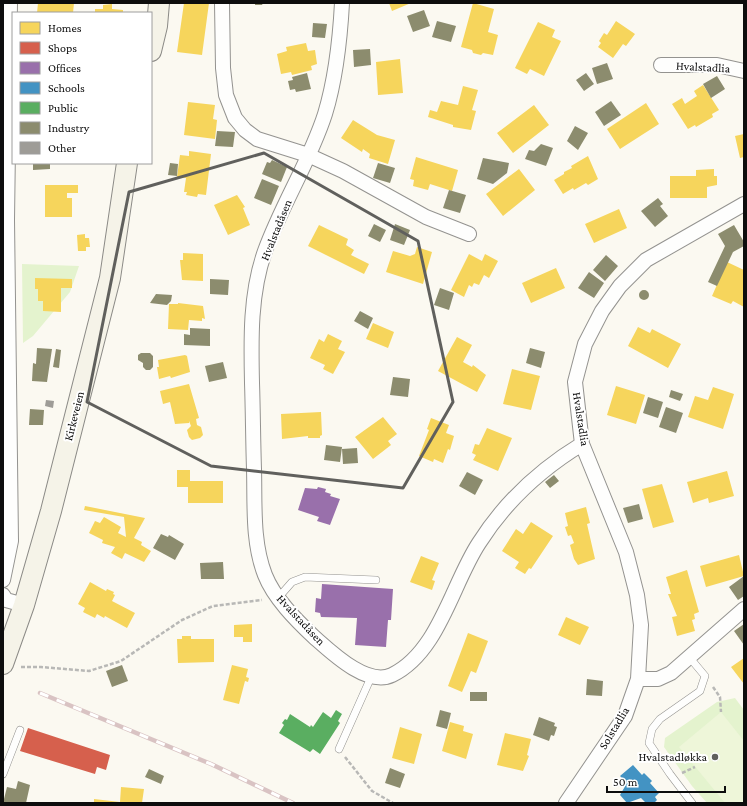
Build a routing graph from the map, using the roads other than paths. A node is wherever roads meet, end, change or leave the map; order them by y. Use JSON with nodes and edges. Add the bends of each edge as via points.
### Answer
{"nodes":[{"id":1,"x":10,"y":3,"type":"edge"},
{"id":2,"x":159,"y":3,"type":"edge"},
{"id":3,"x":222,"y":3,"type":"edge"},
{"id":4,"x":342,"y":3,"type":"edge"},
{"id":5,"x":152,"y":47,"type":"edge"},
{"id":6,"x":661,"y":65,"type":"dead end"},
{"id":7,"x":744,"y":71,"type":"edge"},
{"id":8,"x":308,"y":155,"type":"junction"},
{"id":9,"x":127,"y":164,"type":"edge"},
{"id":10,"x":744,"y":204,"type":"edge"},
{"id":11,"x":5,"y":220,"type":"edge"},
{"id":12,"x":469,"y":234,"type":"dead end"},
{"id":13,"x":582,"y":444,"type":"junction"},
{"id":14,"x":3,"y":580,"type":"edge"},
{"id":15,"x":376,"y":580,"type":"dead end"},
{"id":16,"x":3,"y":595,"type":"edge"},
{"id":17,"x":278,"y":598,"type":"junction"},
{"id":18,"x":24,"y":605,"type":"junction"},
{"id":19,"x":744,"y":609,"type":"edge"},
{"id":20,"x":690,"y":658,"type":"junction"},
{"id":21,"x":10,"y":666,"type":"edge"},
{"id":22,"x":372,"y":675,"type":"junction"},
{"id":23,"x":638,"y":679,"type":"junction"},
{"id":24,"x":20,"y":730,"type":"dead end"},
{"id":25,"x":339,"y":749,"type":"road end"},
{"id":26,"x":3,"y":774,"type":"edge"},
{"id":27,"x":566,"y":803,"type":"edge"},
{"id":28,"x":692,"y":803,"type":"edge"}],
"edges":[{"from":1,"to":11,"type":"street"},
{"from":2,"to":5,"type":"main road"},
{"from":3,"to":8,"type":"street","via":[[226,95],[235,118],[257,139]]},
{"from":4,"to":8,"type":"street","name":"Hvalstadåsen","via":[[334,79],[324,116]]},
{"from":6,"to":7,"type":"street","name":"Hvalstadlia","via":[[717,65]]},
{"from":8,"to":12,"type":"street","via":[[343,171],[426,217]]},
{"from":8,"to":17,"type":"street","name":"Hvalstadåsen","via":[[264,252],[254,295],[251,332],[257,545],[265,575]]},
{"from":9,"to":18,"type":"main road","name":"Kirkeveien","via":[[110,278],[51,511]]},
{"from":10,"to":13,"type":"street","name":"Hvalstadlia","via":[[646,260],[620,286],[602,311],[585,344],[575,382]]},
{"from":11,"to":14,"type":"street","via":[[11,540]]},
{"from":13,"to":22,"type":"street","name":"Hvalstadåsen","via":[[556,461],[517,495],[501,513],[478,544],[430,639],[412,660],[390,676]]},
{"from":13,"to":23,"type":"street","name":"Hvalstadlia","via":[[626,552],[637,595],[640,625]]},
{"from":15,"to":17,"type":"lane","via":[[305,577],[292,582]]},
{"from":16,"to":18,"type":"street","via":[[6,600]]},
{"from":17,"to":22,"type":"street","name":"Hvalstadåsen","via":[[306,630],[334,655],[355,670]]},
{"from":18,"to":21,"type":"main road","name":"Kirkeveien"},
{"from":19,"to":20,"type":"street"},
{"from":20,"to":23,"type":"street","via":[[671,673],[658,679]]},
{"from":20,"to":28,"type":"lane","via":[[706,676],[700,691],[660,719],[652,729],[649,743]]},
{"from":22,"to":25,"type":"lane"},
{"from":23,"to":27,"type":"street","name":"Solstadlia","via":[[625,716]]},
{"from":24,"to":26,"type":"lane"}]}
